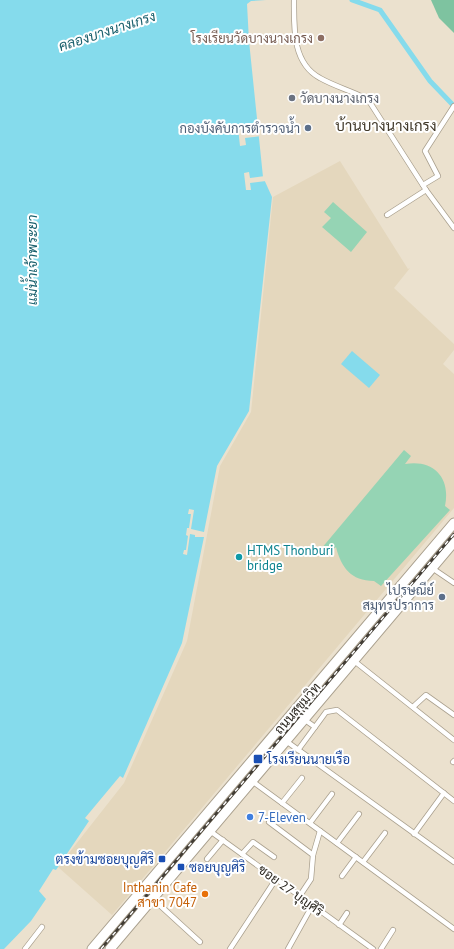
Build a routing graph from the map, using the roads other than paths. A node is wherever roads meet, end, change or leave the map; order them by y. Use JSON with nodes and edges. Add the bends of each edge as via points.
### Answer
{"nodes":[{"id":1,"x":294,"y":1,"type":"edge"},
{"id":2,"x":453,"y":107,"type":"edge"},
{"id":3,"x":424,"y":187,"type":"junction"},
{"id":4,"x":387,"y":215,"type":"dead end"},
{"id":5,"x":454,"y":228,"type":"edge"},
{"id":6,"x":454,"y":523,"type":"edge"},
{"id":7,"x":454,"y":542,"type":"edge"},
{"id":8,"x":432,"y":568,"type":"junction"},
{"id":9,"x":454,"y":583,"type":"edge"},
{"id":10,"x":354,"y":660,"type":"junction"},
{"id":11,"x":328,"y":671,"type":"junction"},
{"id":12,"x":336,"y":682,"type":"junction"},
{"id":13,"x":315,"y":687,"type":"junction"},
{"id":14,"x":330,"y":690,"type":"junction"},
{"id":15,"x":413,"y":707,"type":"junction"},
{"id":16,"x":454,"y":715,"type":"edge"},
{"id":17,"x":304,"y":720,"type":"junction"},
{"id":18,"x":315,"y":727,"type":"junction"},
{"id":19,"x":454,"y":740,"type":"edge"},
{"id":20,"x":286,"y":741,"type":"junction"},
{"id":21,"x":298,"y":750,"type":"junction"},
{"id":22,"x":302,"y":778,"type":"dead end"},
{"id":23,"x":252,"y":781,"type":"junction"},
{"id":24,"x":444,"y":793,"type":"junction"},
{"id":25,"x":332,"y":794,"type":"dead end"},
{"id":26,"x":454,"y":801,"type":"edge"},
{"id":27,"x":282,"y":803,"type":"junction"},
{"id":28,"x":359,"y":814,"type":"dead end"},
{"id":29,"x":269,"y":822,"type":"dead end"},
{"id":30,"x":310,"y":823,"type":"junction"},
{"id":31,"x":210,"y":831,"type":"junction"},
{"id":32,"x":320,"y":831,"type":"junction"},
{"id":33,"x":386,"y":833,"type":"dead end"},
{"id":34,"x":414,"y":834,"type":"junction"},
{"id":35,"x":223,"y":840,"type":"junction"},
{"id":36,"x":336,"y":843,"type":"junction"},
{"id":37,"x":242,"y":854,"type":"junction"},
{"id":38,"x":313,"y":854,"type":"junction"},
{"id":39,"x":274,"y":857,"type":"dead end"},
{"id":40,"x":356,"y":857,"type":"junction"},
{"id":41,"x":206,"y":859,"type":"dead end"},
{"id":42,"x":363,"y":862,"type":"junction"},
{"id":43,"x":454,"y":862,"type":"edge"},
{"id":44,"x":342,"y":876,"type":"dead end"},
{"id":45,"x":276,"y":879,"type":"junction"},
{"id":46,"x":299,"y":897,"type":"junction"},
{"id":47,"x":153,"y":898,"type":"junction"},
{"id":48,"x":312,"y":906,"type":"junction"},
{"id":49,"x":347,"y":913,"type":"dead end"},
{"id":50,"x":339,"y":925,"type":"junction"},
{"id":51,"x":42,"y":927,"type":"dead end"},
{"id":52,"x":454,"y":929,"type":"edge"},
{"id":53,"x":393,"y":930,"type":"dead end"},
{"id":54,"x":200,"y":942,"type":"dead end"},
{"id":55,"x":25,"y":949,"type":"edge"},
{"id":56,"x":92,"y":949,"type":"edge"},
{"id":57,"x":110,"y":949,"type":"edge"},
{"id":58,"x":230,"y":949,"type":"edge"},
{"id":59,"x":288,"y":949,"type":"edge"},
{"id":60,"x":373,"y":949,"type":"edge"},
{"id":61,"x":381,"y":949,"type":"edge"}],
"edges":[{"from":1,"to":3,"type":"street","via":[[294,29],[302,60],[307,68],[320,78],[369,102]]},
{"from":2,"to":3,"type":"street","via":[[425,151],[438,176]]},
{"from":3,"to":4,"type":"street"},
{"from":3,"to":5,"type":"street"},
{"from":6,"to":11,"type":"highway","name":"ถนนสุขุมวิท"},
{"from":7,"to":8,"type":"highway","name":"ถนนสุขุมวิท"},
{"from":8,"to":9,"type":"street"},
{"from":8,"to":10,"type":"highway","name":"ถนนสุขุมวิท"},
{"from":10,"to":12,"type":"highway","name":"ถนนสุขุมวิท"},
{"from":10,"to":15,"type":"street"},
{"from":11,"to":12,"type":"highway"},
{"from":11,"to":13,"type":"highway","name":"ถนนสุขุมวิท"},
{"from":12,"to":14,"type":"highway","name":"ถนนสุขุมวิท"},
{"from":13,"to":14,"type":"highway"},
{"from":13,"to":56,"type":"highway","name":"ถนนสุขุมวิท"},
{"from":14,"to":17,"type":"highway","name":"ถนนสุขุมวิท"},
{"from":15,"to":16,"type":"street","via":[[426,695]]},
{"from":15,"to":19,"type":"street"},
{"from":17,"to":18,"type":"street"},
{"from":17,"to":20,"type":"highway","name":"ถนนสุขุมวิท"},
{"from":18,"to":21,"type":"street"},
{"from":18,"to":24,"type":"street","via":[[326,712],[337,710]]},
{"from":20,"to":21,"type":"street"},
{"from":20,"to":23,"type":"highway","name":"ถนนสุขุมวิท"},
{"from":21,"to":34,"type":"street"},
{"from":22,"to":27,"type":"street"},
{"from":23,"to":27,"type":"street"},
{"from":23,"to":31,"type":"highway","name":"ถนนสุขุมวิท"},
{"from":24,"to":26,"type":"street"},
{"from":24,"to":34,"type":"street"},
{"from":25,"to":30,"type":"street"},
{"from":27,"to":30,"type":"street"},
{"from":28,"to":36,"type":"street"},
{"from":29,"to":38,"type":"street"},
{"from":30,"to":32,"type":"street"},
{"from":31,"to":35,"type":"street","name":"ซอย 27 บุญศิริ"},
{"from":31,"to":47,"type":"highway","name":"ถนนสุขุมวิท"},
{"from":32,"to":36,"type":"street"},
{"from":32,"to":38,"type":"street"},
{"from":33,"to":42,"type":"street"},
{"from":34,"to":43,"type":"street"},
{"from":35,"to":37,"type":"street","name":"ซอย 27 บุญศิริ"},
{"from":35,"to":41,"type":"street"},
{"from":36,"to":40,"type":"street"},
{"from":37,"to":39,"type":"street","via":[[253,842]]},
{"from":37,"to":45,"type":"street","name":"ซอย 27 บุญศิริ"},
{"from":38,"to":46,"type":"street","via":[[311,879]]},
{"from":40,"to":42,"type":"street"},
{"from":40,"to":44,"type":"street"},
{"from":42,"to":52,"type":"street"},
{"from":45,"to":46,"type":"street","name":"ซอย 27 บุญศิริ"},
{"from":45,"to":58,"type":"street"},
{"from":46,"to":48,"type":"street","name":"ซอย 27 บุญศิริ"},
{"from":47,"to":54,"type":"street"},
{"from":47,"to":57,"type":"highway","name":"ถนนสุขุมวิท"},
{"from":48,"to":50,"type":"street","name":"ซอย 27 บุญศิริ"},
{"from":48,"to":59,"type":"street"},
{"from":49,"to":50,"type":"street"},
{"from":50,"to":60,"type":"street","name":"ซอย 27 บุญศิริ"},
{"from":51,"to":55,"type":"street"},
{"from":53,"to":61,"type":"street"}]}
